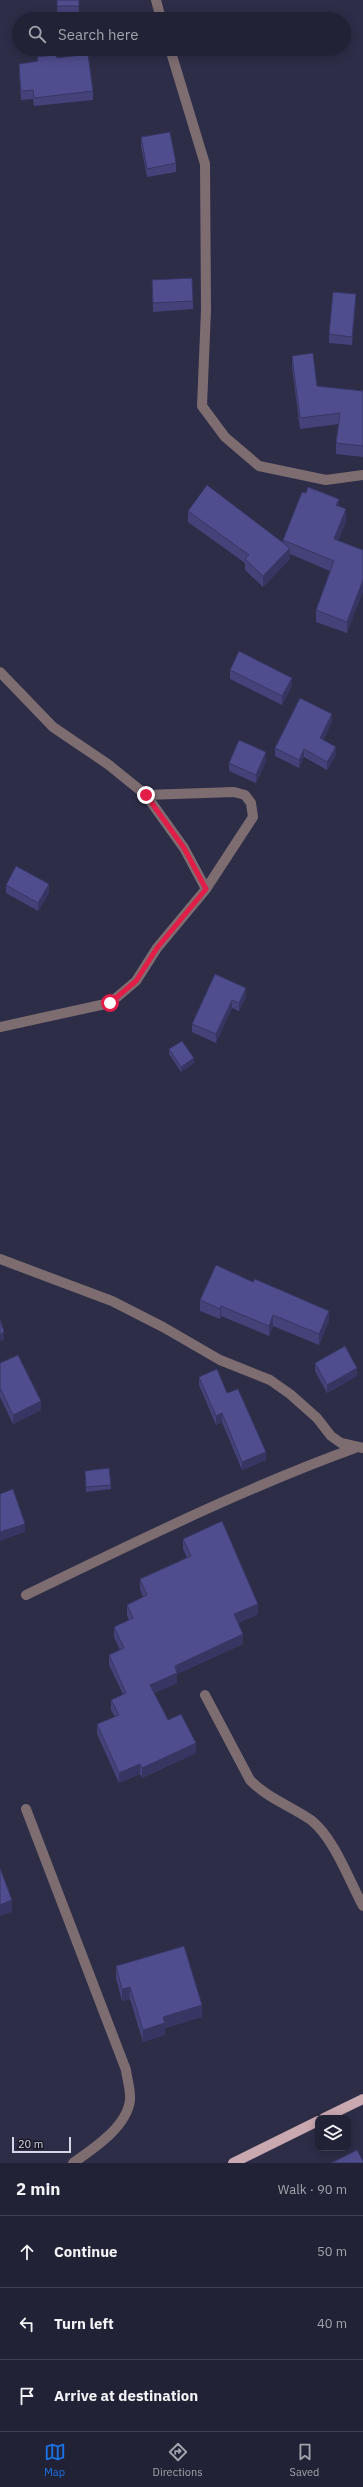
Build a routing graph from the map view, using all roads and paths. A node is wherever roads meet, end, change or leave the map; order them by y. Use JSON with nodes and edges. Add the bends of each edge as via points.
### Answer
{"nodes":[{"id":1,"x":156,"y":0,"type":"edge"},
{"id":2,"x":159,"y":12,"type":"edge"},
{"id":3,"x":172,"y":56,"type":"edge"},
{"id":4,"x":363,"y":475,"type":"edge"},
{"id":5,"x":0,"y":672,"type":"edge"},
{"id":6,"x":146,"y":795,"type":"junction"},
{"id":7,"x":206,"y":889,"type":"junction"},
{"id":8,"x":0,"y":1026,"type":"edge"},
{"id":9,"x":0,"y":1259,"type":"edge"},
{"id":10,"x":359,"y":1448,"type":"edge"},
{"id":11,"x":26,"y":1595,"type":"dead end"},
{"id":12,"x":205,"y":1695,"type":"dead end"},
{"id":13,"x":26,"y":1809,"type":"dead end"},
{"id":14,"x":363,"y":1906,"type":"edge"},
{"id":15,"x":363,"y":2099,"type":"edge"},
{"id":16,"x":330,"y":2115,"type":"edge"},
{"id":17,"x":315,"y":2122,"type":"edge"},
{"id":18,"x":73,"y":2163,"type":"edge"},
{"id":19,"x":233,"y":2163,"type":"edge"}],
"edges":[{"from":1,"to":2,"type":"street"},
{"from":3,"to":4,"type":"street","via":[[205,164],[206,310],[202,406],[225,438],[259,466],[326,480]]},
{"from":5,"to":6,"type":"street","via":[[52,727],[109,765]]},
{"from":6,"to":7,"type":"street","via":[[184,848]]},
{"from":6,"to":7,"type":"street","via":[[234,792],[245,796],[251,803],[252,817]]},
{"from":7,"to":8,"type":"street","via":[[157,948],[136,981],[110,1003]]},
{"from":9,"to":10,"type":"street","via":[[112,1301],[220,1360],[270,1380],[317,1418],[331,1436]]},
{"from":10,"to":11,"type":"street","via":[[302,1467],[220,1502]]},
{"from":12,"to":14,"type":"street","via":[[250,1780],[258,1790],[319,1827]]},
{"from":13,"to":18,"type":"street","via":[[126,2070],[130,2101],[120,2124],[105,2141]]},
{"from":15,"to":16,"type":"main road"},
{"from":17,"to":19,"type":"main road"}]}
